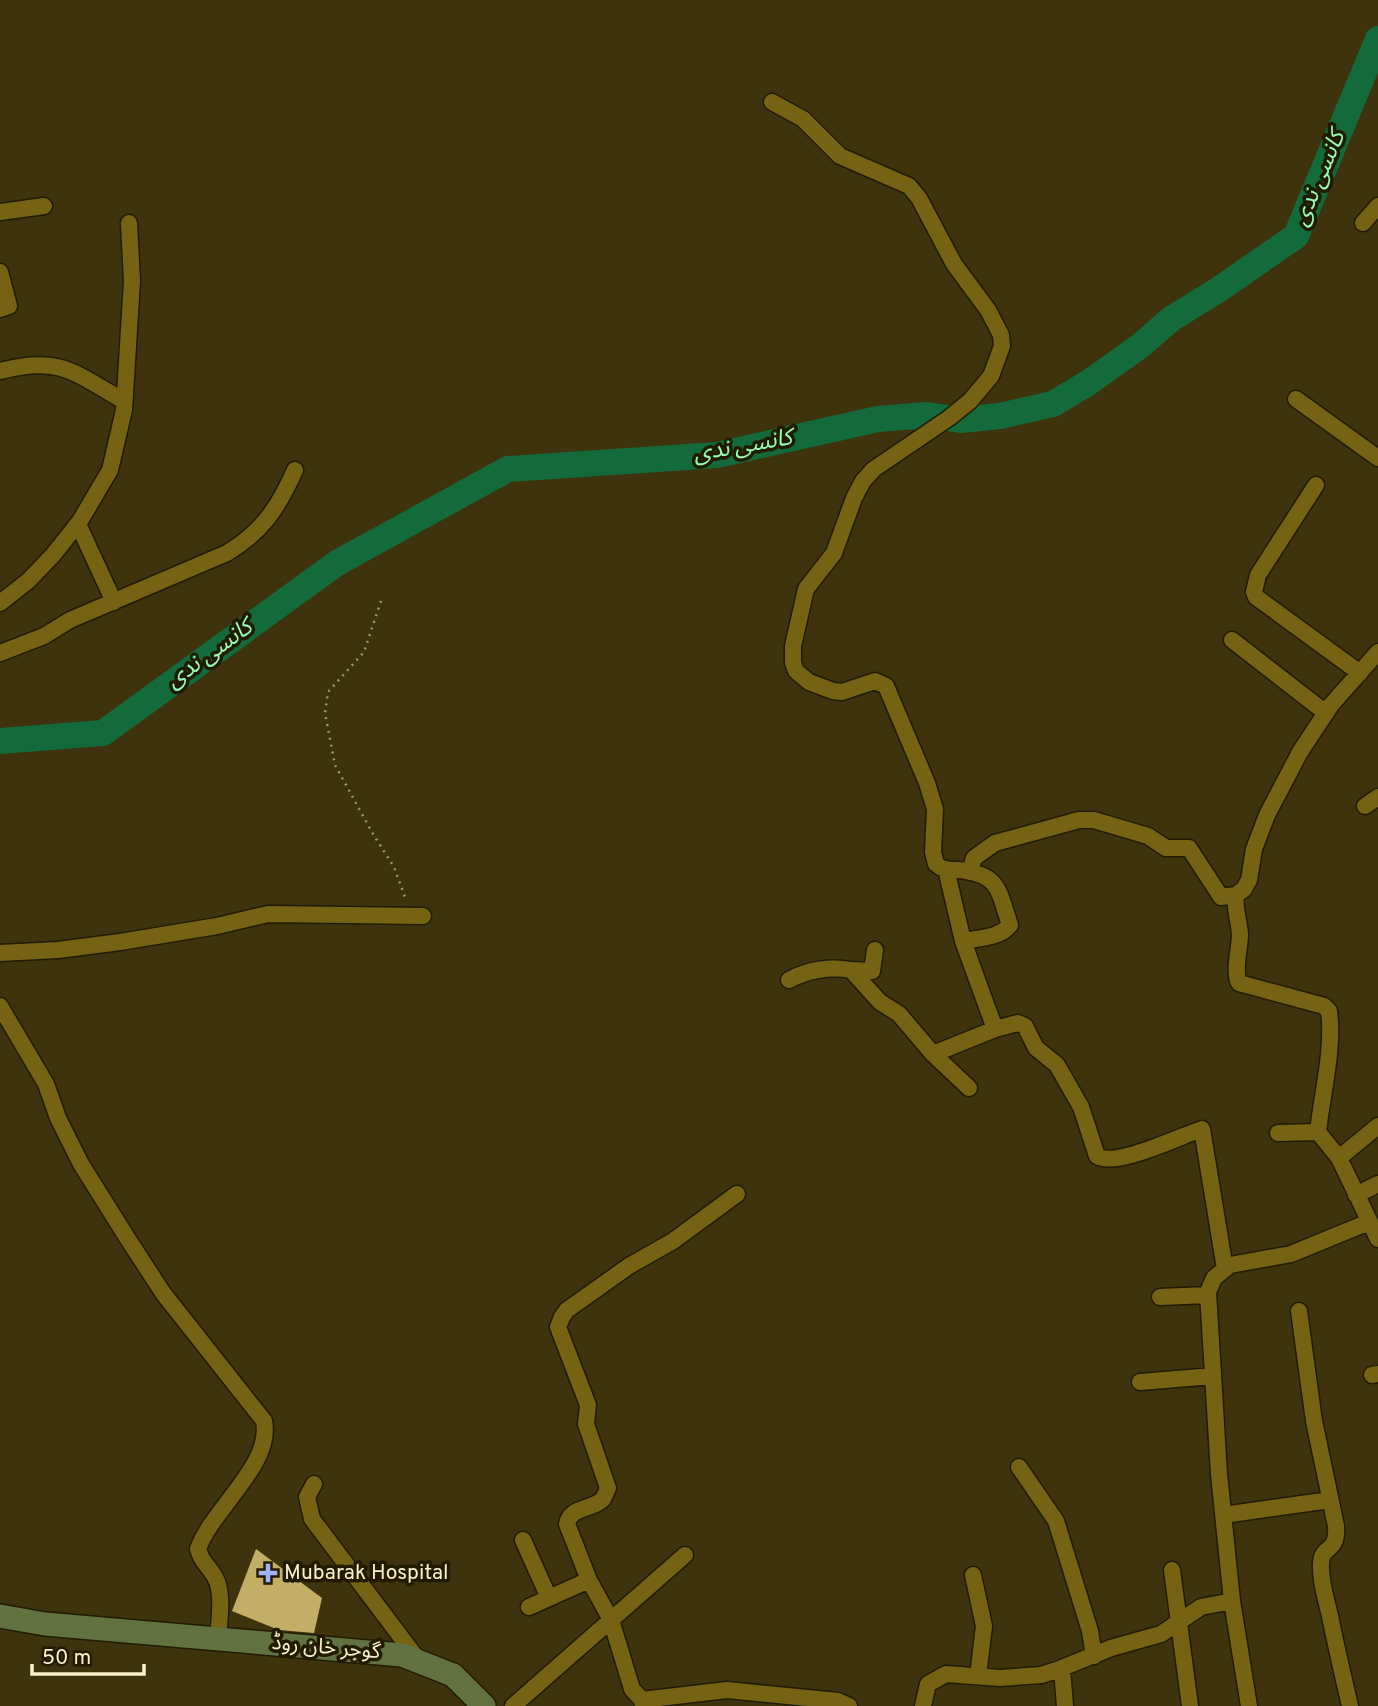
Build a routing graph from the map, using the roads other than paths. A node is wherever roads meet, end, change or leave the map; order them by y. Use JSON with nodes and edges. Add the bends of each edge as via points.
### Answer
{"nodes":[{"id":1,"x":772,"y":102,"type":"dead end"},
{"id":2,"x":44,"y":206,"type":"dead end"},
{"id":3,"x":1378,"y":206,"type":"edge"},
{"id":4,"x":0,"y":212,"type":"edge"},
{"id":5,"x":129,"y":223,"type":"dead end"},
{"id":6,"x":1363,"y":223,"type":"dead end"},
{"id":7,"x":0,"y":272,"type":"edge"},
{"id":8,"x":0,"y":309,"type":"edge"},
{"id":9,"x":0,"y":371,"type":"edge"},
{"id":10,"x":1296,"y":398,"type":"dead end"},
{"id":11,"x":124,"y":401,"type":"junction"},
{"id":12,"x":1378,"y":458,"type":"edge"},
{"id":13,"x":295,"y":470,"type":"dead end"},
{"id":14,"x":1316,"y":485,"type":"dead end"},
{"id":15,"x":78,"y":524,"type":"junction"},
{"id":16,"x":114,"y":602,"type":"junction"},
{"id":17,"x":0,"y":603,"type":"edge"},
{"id":18,"x":1232,"y":640,"type":"dead end"},
{"id":19,"x":1378,"y":652,"type":"edge"},
{"id":20,"x":0,"y":653,"type":"edge"},
{"id":21,"x":1360,"y":673,"type":"junction"},
{"id":22,"x":1326,"y":713,"type":"junction"},
{"id":23,"x":946,"y":869,"type":"junction"},
{"id":24,"x":971,"y":872,"type":"junction"},
{"id":25,"x":1236,"y":895,"type":"junction"},
{"id":26,"x":417,"y":916,"type":"road end"},
{"id":27,"x":963,"y":941,"type":"junction"},
{"id":28,"x":875,"y":950,"type":"dead end"},
{"id":29,"x":0,"y":953,"type":"edge"},
{"id":30,"x":851,"y":971,"type":"junction"},
{"id":31,"x":789,"y":980,"type":"dead end"},
{"id":32,"x":0,"y":1006,"type":"edge"},
{"id":33,"x":995,"y":1029,"type":"junction"},
{"id":34,"x":933,"y":1054,"type":"junction"},
{"id":35,"x":969,"y":1088,"type":"dead end"},
{"id":36,"x":1378,"y":1126,"type":"edge"},
{"id":37,"x":1318,"y":1132,"type":"junction"},
{"id":38,"x":1278,"y":1133,"type":"dead end"},
{"id":39,"x":1339,"y":1158,"type":"junction"},
{"id":40,"x":1378,"y":1184,"type":"edge"},
{"id":41,"x":737,"y":1194,"type":"dead end"},
{"id":42,"x":1356,"y":1195,"type":"junction"},
{"id":43,"x":1369,"y":1222,"type":"junction"},
{"id":44,"x":1378,"y":1239,"type":"edge"},
{"id":45,"x":1225,"y":1269,"type":"junction"},
{"id":46,"x":1208,"y":1294,"type":"junction"},
{"id":47,"x":1160,"y":1297,"type":"dead end"},
{"id":48,"x":1299,"y":1311,"type":"dead end"},
{"id":49,"x":1213,"y":1377,"type":"junction"},
{"id":50,"x":1140,"y":1382,"type":"dead end"},
{"id":51,"x":1019,"y":1467,"type":"dead end"},
{"id":52,"x":314,"y":1483,"type":"dead end"},
{"id":53,"x":1330,"y":1500,"type":"junction"},
{"id":54,"x":1223,"y":1515,"type":"junction"},
{"id":55,"x":523,"y":1540,"type":"dead end"},
{"id":56,"x":685,"y":1555,"type":"dead end"},
{"id":57,"x":1172,"y":1570,"type":"dead end"},
{"id":58,"x":973,"y":1575,"type":"dead end"},
{"id":59,"x":589,"y":1580,"type":"junction"},
{"id":60,"x":549,"y":1598,"type":"junction"},
{"id":61,"x":1232,"y":1601,"type":"junction"},
{"id":62,"x":530,"y":1607,"type":"dead end"},
{"id":63,"x":0,"y":1616,"type":"edge"},
{"id":64,"x":611,"y":1620,"type":"junction"},
{"id":65,"x":1180,"y":1620,"type":"junction"},
{"id":66,"x":218,"y":1639,"type":"junction"},
{"id":67,"x":1094,"y":1656,"type":"junction"},
{"id":68,"x":411,"y":1658,"type":"junction"},
{"id":69,"x":1062,"y":1669,"type":"junction"},
{"id":70,"x":978,"y":1676,"type":"junction"},
{"id":71,"x":643,"y":1703,"type":"edge"},
{"id":72,"x":481,"y":1705,"type":"edge"},
{"id":73,"x":513,"y":1706,"type":"edge"},
{"id":74,"x":849,"y":1706,"type":"edge"},
{"id":75,"x":923,"y":1706,"type":"edge"},
{"id":76,"x":1065,"y":1706,"type":"edge"},
{"id":77,"x":1190,"y":1706,"type":"edge"},
{"id":78,"x":1249,"y":1706,"type":"edge"},
{"id":79,"x":1350,"y":1706,"type":"edge"}],
"edges":[{"from":1,"to":23,"type":"street","via":[[803,119],[840,156],[909,186],[1001,335],[1002,346],[991,376],[970,401],[863,481],[834,553],[806,589],[793,646],[796,671],[815,685],[842,692],[875,681],[886,686],[927,783],[936,813],[934,859]]},
{"from":2,"to":4,"type":"street"},
{"from":3,"to":6,"type":"street"},
{"from":5,"to":11,"type":"street","via":[[132,281]]},
{"from":7,"to":8,"type":"street","via":[[9,306]]},
{"from":9,"to":11,"type":"street","via":[[58,366]]},
{"from":10,"to":12,"type":"street"},
{"from":11,"to":15,"type":"street","via":[[110,470]]},
{"from":13,"to":16,"type":"street","via":[[270,517],[246,541]]},
{"from":14,"to":21,"type":"street","via":[[1258,575],[1254,592]]},
{"from":15,"to":16,"type":"street"},
{"from":15,"to":17,"type":"street","via":[[38,572]]},
{"from":16,"to":20,"type":"street"},
{"from":18,"to":22,"type":"street"},
{"from":19,"to":21,"type":"street"},
{"from":21,"to":22,"type":"street"},
{"from":22,"to":25,"type":"street","via":[[1267,815],[1249,880]]},
{"from":23,"to":24,"type":"street"},
{"from":23,"to":27,"type":"street"},
{"from":24,"to":25,"type":"street","via":[[974,858],[995,843],[1079,820],[1094,821],[1148,836],[1166,848],[1189,848],[1221,897]]},
{"from":24,"to":27,"type":"street","via":[[995,883],[1010,925],[999,934]]},
{"from":25,"to":37,"type":"street","via":[[1239,984],[1324,1006],[1328,1011],[1330,1030]]},
{"from":26,"to":29,"type":"street","via":[[268,914],[120,942]]},
{"from":27,"to":33,"type":"street"},
{"from":28,"to":30,"type":"street","via":[[872,971]]},
{"from":30,"to":31,"type":"street","via":[[807,972]]},
{"from":30,"to":34,"type":"street","via":[[880,1002],[899,1014]]},
{"from":32,"to":66,"type":"street","via":[[46,1084],[81,1164],[126,1236],[163,1293],[264,1421],[265,1440],[256,1461],[198,1549],[200,1560],[219,1586]]},
{"from":33,"to":34,"type":"street"},
{"from":33,"to":45,"type":"street","via":[[1018,1023],[1025,1026],[1036,1048],[1057,1065],[1081,1107],[1100,1158],[1152,1150],[1202,1129]]},
{"from":34,"to":35,"type":"street"},
{"from":36,"to":39,"type":"street"},
{"from":37,"to":38,"type":"street"},
{"from":37,"to":39,"type":"street"},
{"from":39,"to":42,"type":"street"},
{"from":40,"to":42,"type":"street"},
{"from":41,"to":59,"type":"street","via":[[567,1310],[559,1322],[608,1488],[601,1500],[568,1518]]},
{"from":42,"to":43,"type":"street"},
{"from":43,"to":44,"type":"street"},
{"from":43,"to":45,"type":"street","via":[[1291,1254]]},
{"from":45,"to":46,"type":"street","via":[[1214,1278]]},
{"from":46,"to":47,"type":"street"},
{"from":46,"to":49,"type":"street"},
{"from":48,"to":53,"type":"street"},
{"from":49,"to":50,"type":"street"},
{"from":49,"to":54,"type":"street"},
{"from":51,"to":67,"type":"street","via":[[1056,1521]]},
{"from":52,"to":68,"type":"street","via":[[307,1497],[312,1519]]},
{"from":53,"to":54,"type":"street"},
{"from":53,"to":79,"type":"street","via":[[1337,1539],[1320,1561]]},
{"from":54,"to":61,"type":"street"},
{"from":55,"to":60,"type":"street"},
{"from":56,"to":64,"type":"street"},
{"from":57,"to":65,"type":"street"},
{"from":58,"to":70,"type":"street","via":[[984,1626]]},
{"from":59,"to":60,"type":"street"},
{"from":59,"to":64,"type":"street"},
{"from":60,"to":62,"type":"street"},
{"from":61,"to":65,"type":"street","via":[[1201,1607]]},
{"from":61,"to":78,"type":"street"},
{"from":63,"to":66,"type":"main road","name":"گوجر خان روڈ"},
{"from":64,"to":71,"type":"street","via":[[632,1689]]},
{"from":64,"to":73,"type":"street"},
{"from":65,"to":67,"type":"street","via":[[1161,1633]]},
{"from":65,"to":77,"type":"street"},
{"from":66,"to":68,"type":"main road","name":"گوجر خان روڈ"},
{"from":67,"to":69,"type":"street"},
{"from":68,"to":72,"type":"main road","name":"گوجر خان روڈ","via":[[453,1675]]},
{"from":69,"to":70,"type":"street","via":[[1041,1675]]},
{"from":69,"to":76,"type":"street"},
{"from":70,"to":75,"type":"street","via":[[935,1678],[926,1687]]},
{"from":71,"to":74,"type":"street","via":[[727,1690],[838,1701]]}]}
